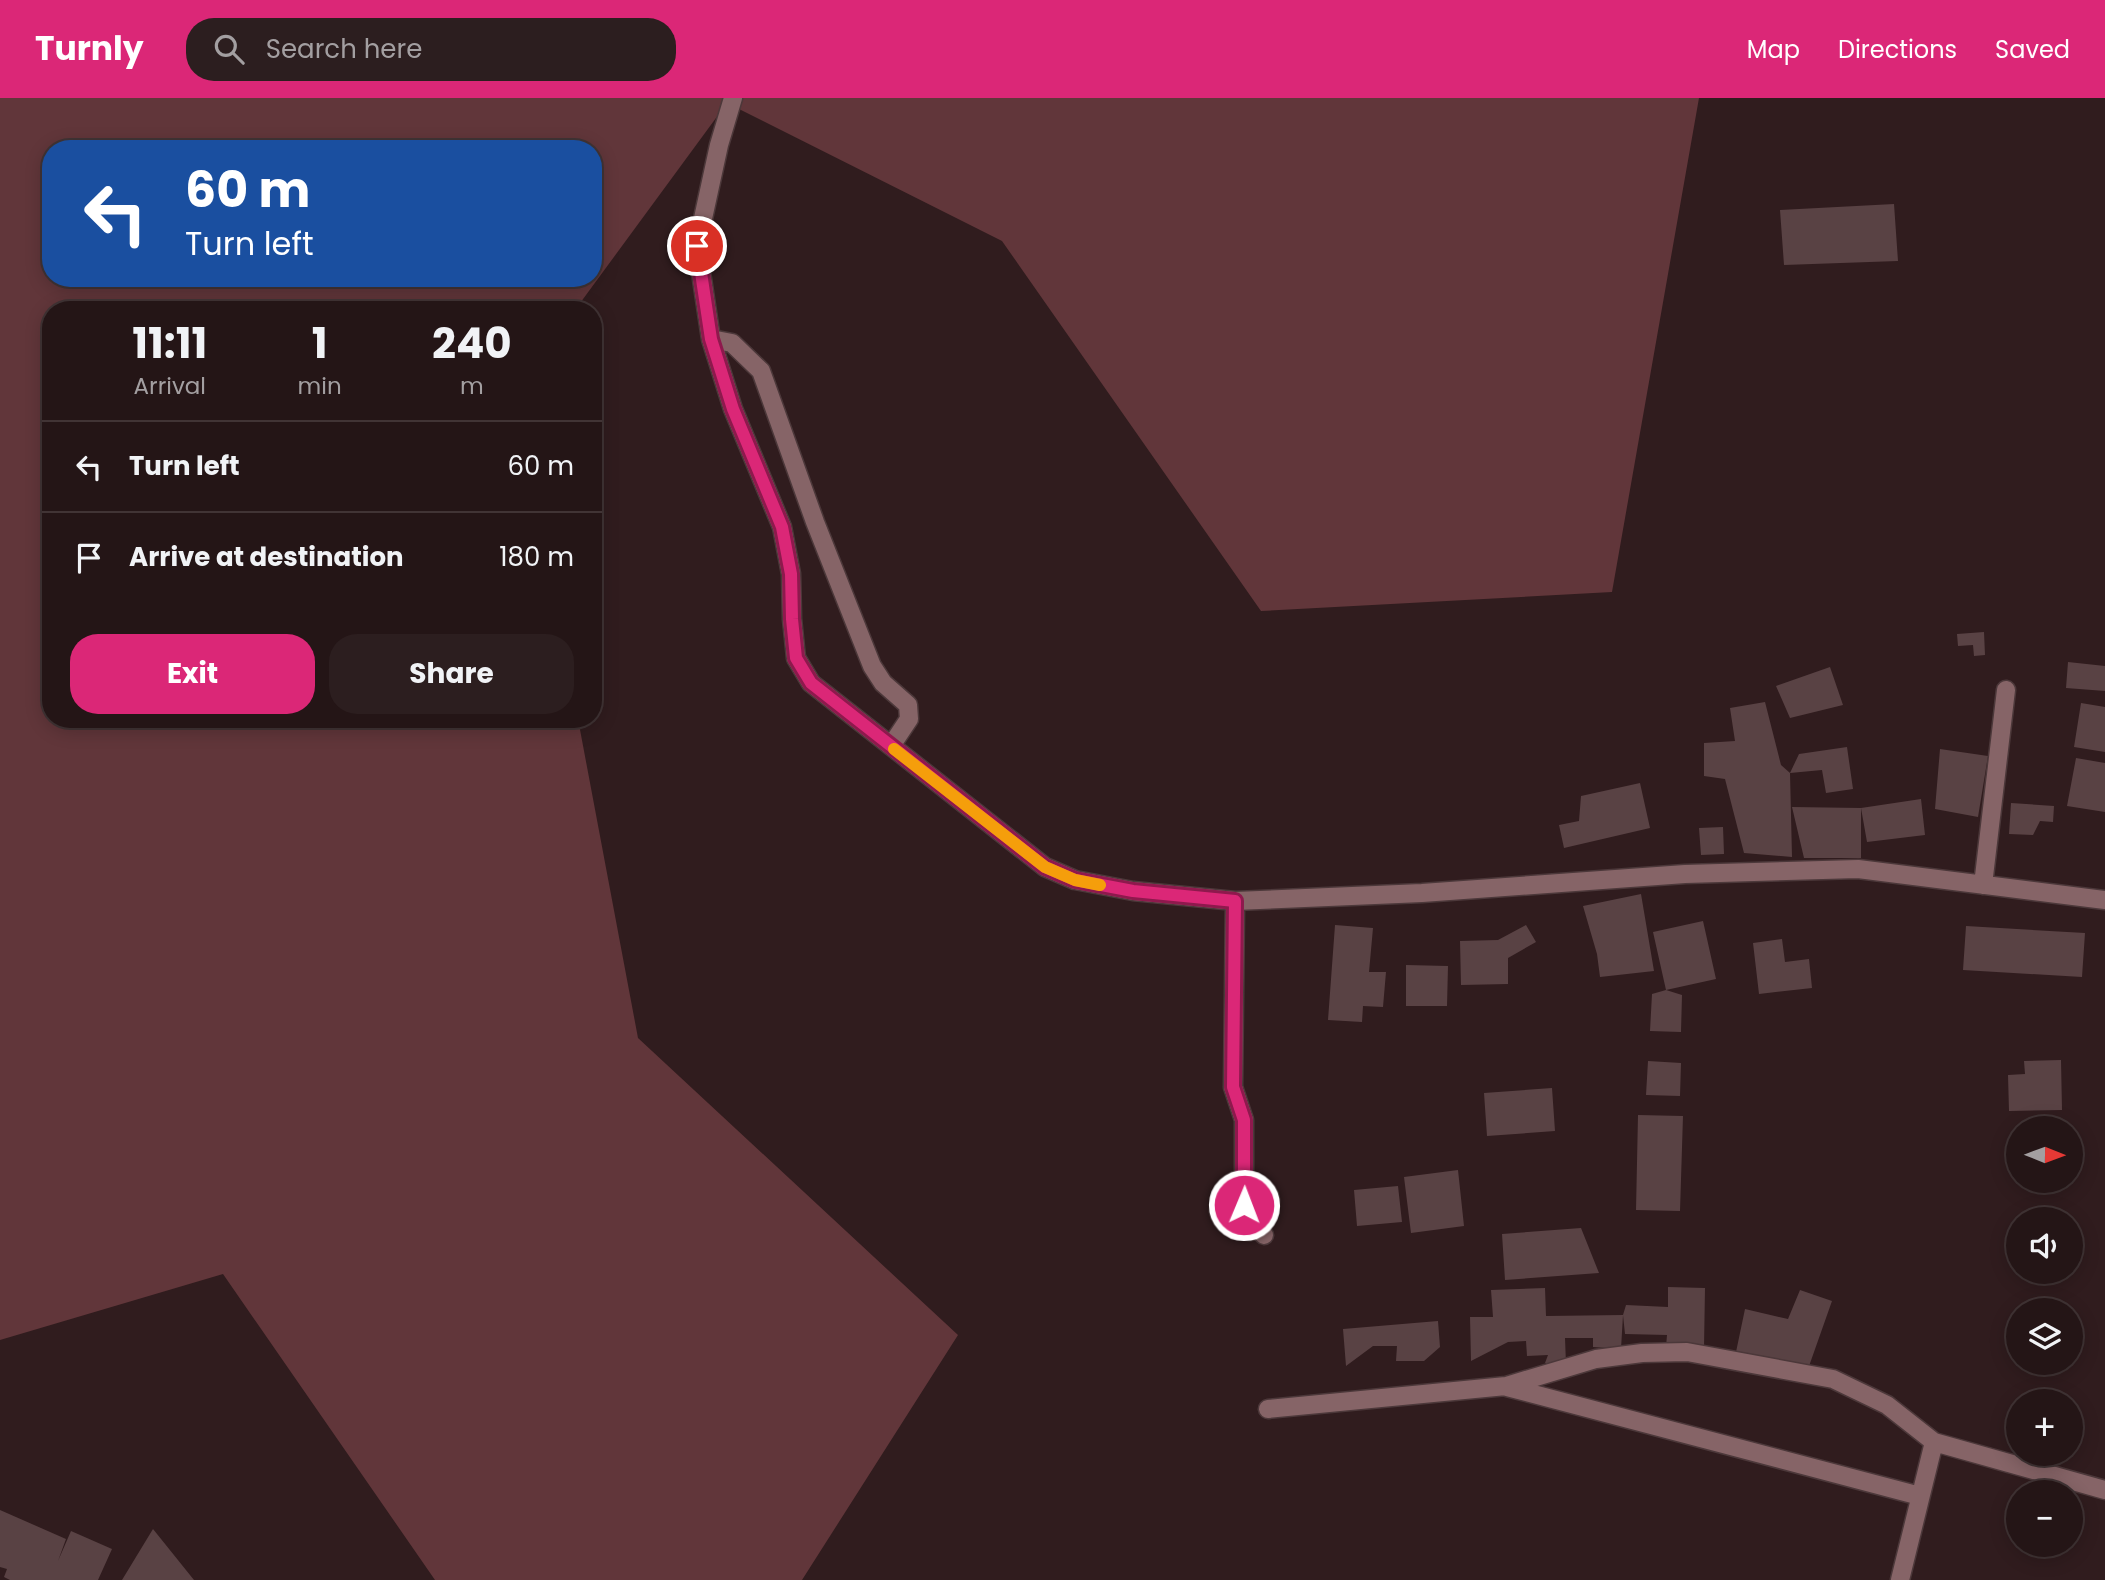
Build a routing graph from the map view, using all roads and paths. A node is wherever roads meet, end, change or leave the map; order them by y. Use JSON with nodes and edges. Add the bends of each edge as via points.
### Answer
{"nodes":[{"id":1,"x":733,"y":98,"type":"edge"},
{"id":2,"x":711,"y":339,"type":"junction"},
{"id":3,"x":2006,"y":690,"type":"dead end"},
{"id":4,"x":891,"y":746,"type":"junction"},
{"id":5,"x":1983,"y":886,"type":"junction"},
{"id":6,"x":2105,"y":900,"type":"edge"},
{"id":7,"x":1235,"y":901,"type":"junction"},
{"id":8,"x":1264,"y":1235,"type":"dead end"},
{"id":9,"x":1506,"y":1386,"type":"junction"},
{"id":10,"x":1268,"y":1409,"type":"dead end"},
{"id":11,"x":1934,"y":1442,"type":"junction"},
{"id":12,"x":2105,"y":1490,"type":"edge"},
{"id":13,"x":1920,"y":1496,"type":"junction"},
{"id":14,"x":1900,"y":1580,"type":"edge"}],
"edges":[{"from":1,"to":2,"type":"street","via":[[697,246]]},
{"from":2,"to":4,"type":"street","via":[[733,409],[782,527],[791,574],[796,658],[811,683]]},
{"from":2,"to":4,"type":"street","via":[[732,343],[761,371],[873,666],[883,683],[908,705],[909,719]]},
{"from":3,"to":5,"type":"street"},
{"from":4,"to":7,"type":"street","via":[[1045,867],[1075,880],[1133,891]]},
{"from":5,"to":6,"type":"street"},
{"from":5,"to":7,"type":"street","via":[[1858,869],[1801,869]]},
{"from":7,"to":8,"type":"street","via":[[1233,1087],[1244,1120],[1244,1205]]},
{"from":9,"to":10,"type":"street"},
{"from":9,"to":11,"type":"street","via":[[1596,1359],[1687,1352],[1833,1379],[1888,1405]]},
{"from":9,"to":13,"type":"street"},
{"from":11,"to":12,"type":"street"},
{"from":11,"to":13,"type":"street"},
{"from":13,"to":14,"type":"street"}]}
